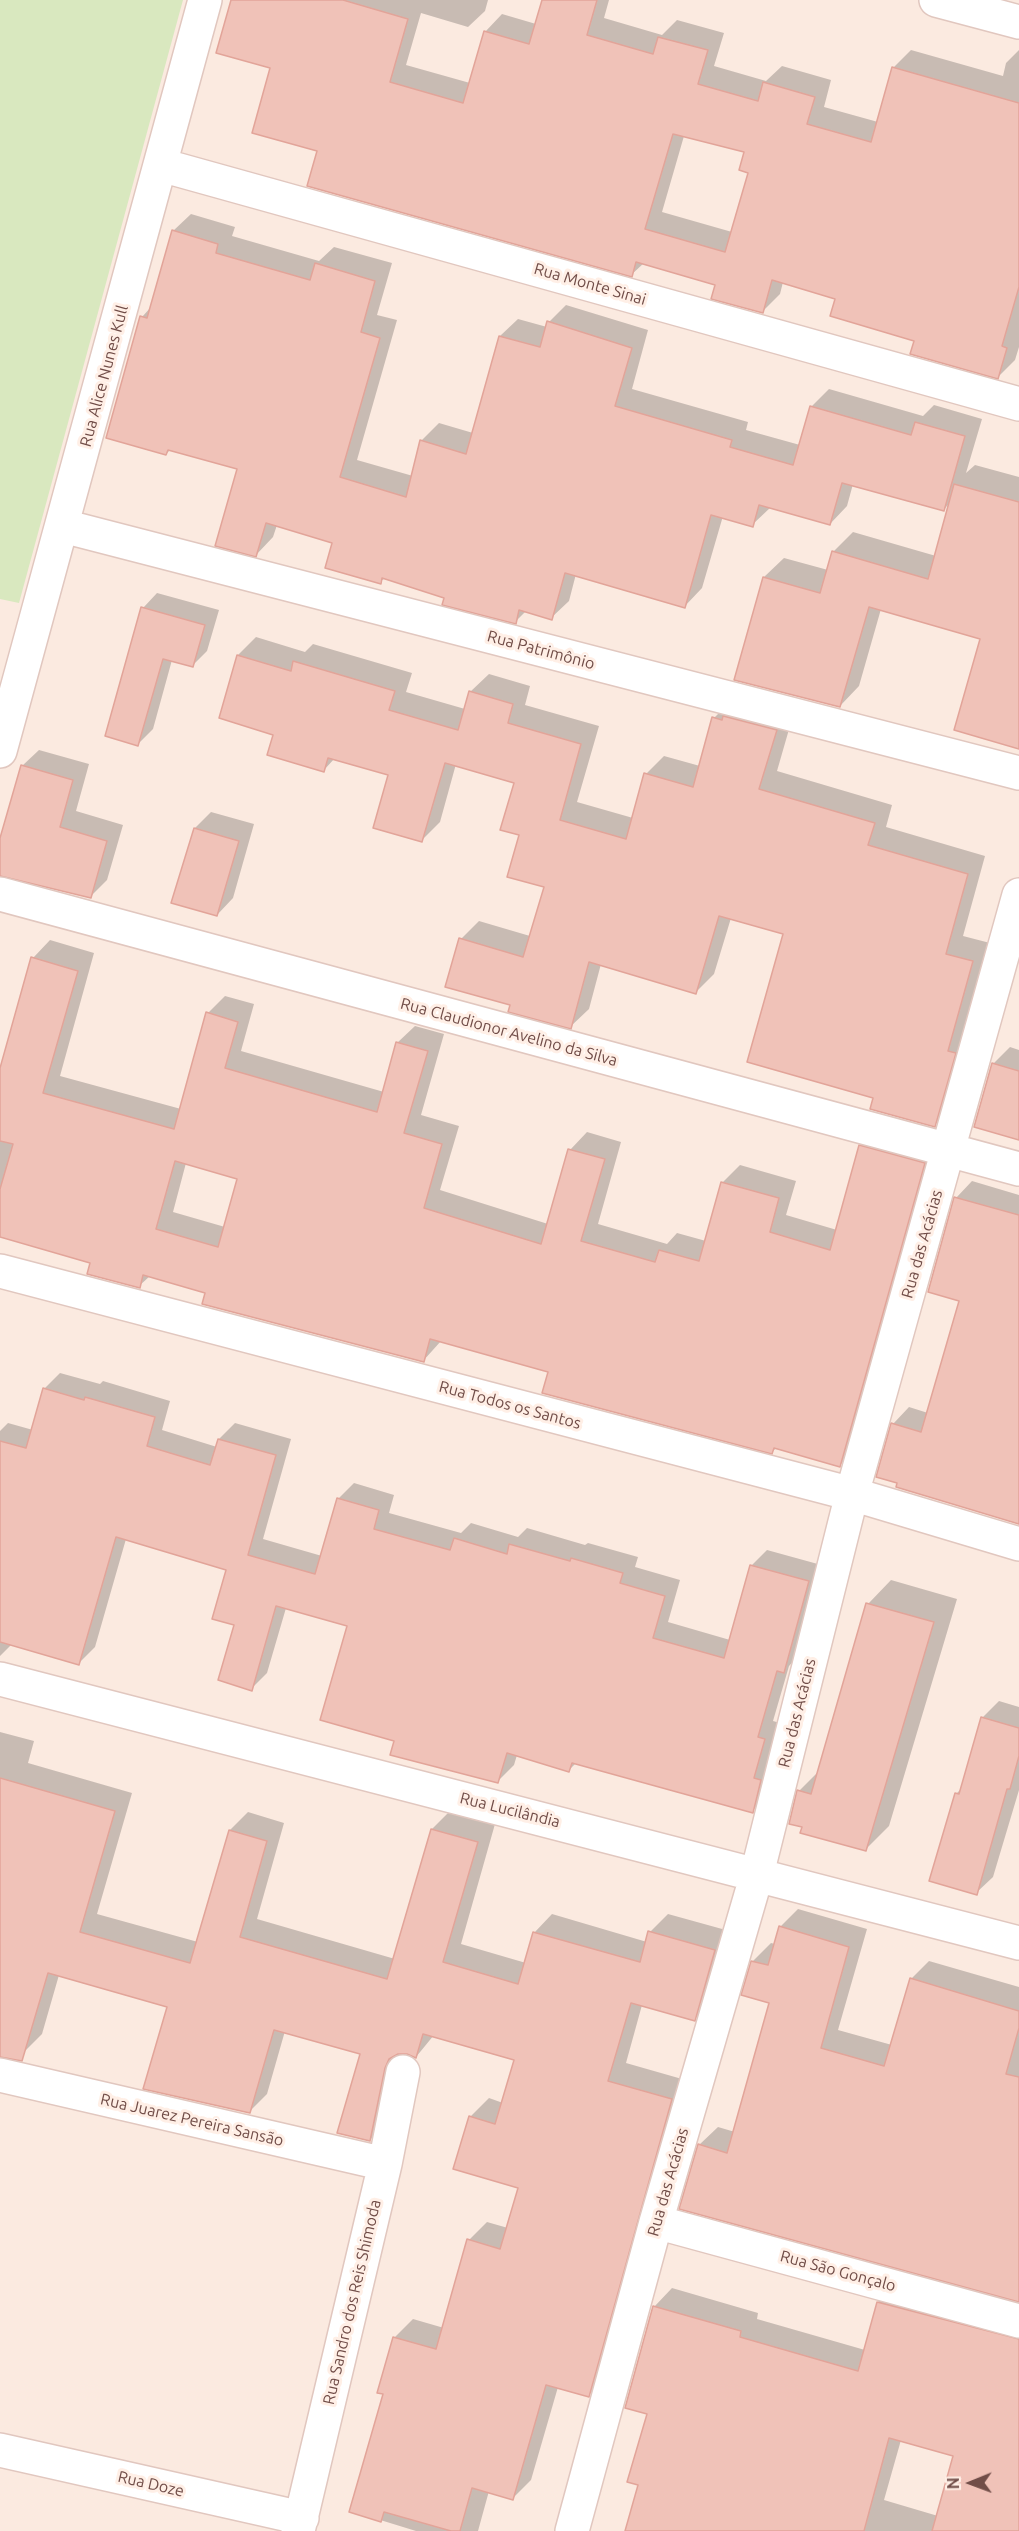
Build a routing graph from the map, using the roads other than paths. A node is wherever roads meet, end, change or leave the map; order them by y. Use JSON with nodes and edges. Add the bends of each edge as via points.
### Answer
{"nodes":[{"id":1,"x":206,"y":0,"type":"edge"},
{"id":2,"x":956,"y":3,"type":"edge"},
{"id":3,"x":1019,"y":22,"type":"edge"},
{"id":4,"x":161,"y":165,"type":"junction"},
{"id":5,"x":1019,"y":404,"type":"edge"},
{"id":6,"x":63,"y":526,"type":"junction"},
{"id":7,"x":0,"y":751,"type":"edge"},
{"id":8,"x":1019,"y":773,"type":"edge"},
{"id":9,"x":0,"y":894,"type":"edge"},
{"id":10,"x":1019,"y":895,"type":"edge"},
{"id":11,"x":948,"y":1152,"type":"junction"},
{"id":12,"x":1019,"y":1169,"type":"edge"},
{"id":13,"x":0,"y":1271,"type":"edge"},
{"id":14,"x":852,"y":1494,"type":"junction"},
{"id":15,"x":1019,"y":1544,"type":"edge"},
{"id":16,"x":0,"y":1679,"type":"edge"},
{"id":17,"x":757,"y":1874,"type":"junction"},
{"id":18,"x":1019,"y":1943,"type":"edge"},
{"id":19,"x":403,"y":2072,"type":"dead end"},
{"id":20,"x":0,"y":2075,"type":"edge"},
{"id":21,"x":385,"y":2164,"type":"junction"},
{"id":22,"x":656,"y":2222,"type":"junction"},
{"id":23,"x":1019,"y":2321,"type":"edge"},
{"id":24,"x":0,"y":2450,"type":"edge"},
{"id":25,"x":300,"y":2524,"type":"edge"},
{"id":26,"x":572,"y":2531,"type":"edge"}],
"edges":[{"from":1,"to":4,"type":"street","name":"Rua Alice Nunes Kull"},
{"from":2,"to":3,"type":"street"},
{"from":4,"to":5,"type":"street","name":"Rua Monte Sinai"},
{"from":4,"to":6,"type":"street","name":"Rua Alice Nunes Kull"},
{"from":6,"to":7,"type":"street","name":"Rua Alice Nunes Kull"},
{"from":6,"to":8,"type":"street","name":"Rua Patrimônio"},
{"from":9,"to":11,"type":"street","name":"Rua Claudionor Avelino da Silva"},
{"from":10,"to":11,"type":"street","name":"Rua das Acácias"},
{"from":11,"to":12,"type":"street","name":"Rua Claudionor Avelino da Silva"},
{"from":11,"to":14,"type":"street","name":"Rua das Acácias"},
{"from":13,"to":14,"type":"street","name":"Rua Todos os Santos"},
{"from":14,"to":15,"type":"street","name":"Rua Todos os Santos"},
{"from":14,"to":17,"type":"street","name":"Rua das Acácias"},
{"from":16,"to":17,"type":"street","name":"Rua Lucilândia"},
{"from":17,"to":18,"type":"street","name":"Rua Lucilândia"},
{"from":17,"to":22,"type":"street","name":"Rua das Acácias"},
{"from":19,"to":21,"type":"street","name":"Rua Sandro dos Reis Shimoda"},
{"from":20,"to":21,"type":"street","name":"Rua Juarez Pereira Sansão"},
{"from":21,"to":25,"type":"street","name":"Rua Sandro dos Reis Shimoda"},
{"from":22,"to":23,"type":"street","name":"Rua São Gonçalo"},
{"from":22,"to":26,"type":"street","name":"Rua das Acácias"},
{"from":24,"to":25,"type":"street","name":"Rua Doze"}]}
